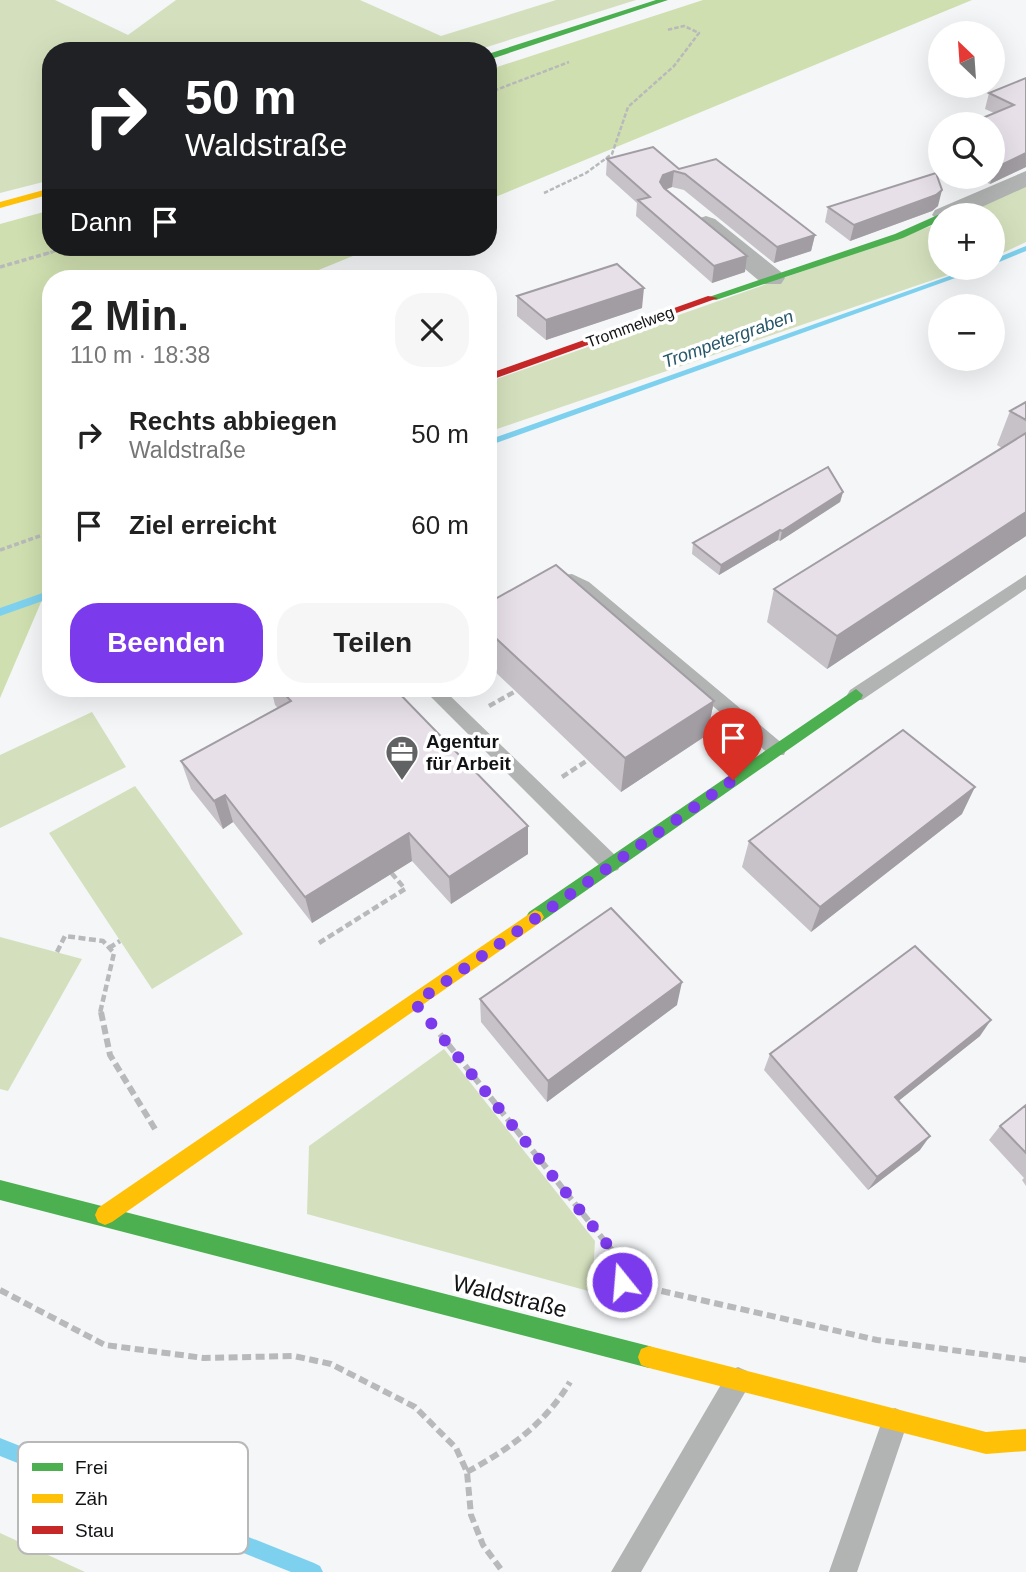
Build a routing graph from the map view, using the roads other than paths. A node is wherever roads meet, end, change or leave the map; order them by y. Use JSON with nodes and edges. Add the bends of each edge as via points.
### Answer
{"nodes":[{"id":1,"x":664,"y":0,"type":"edge"},
{"id":2,"x":497,"y":54,"type":"edge"},
{"id":3,"x":1026,"y":178,"type":"edge"},
{"id":4,"x":42,"y":193,"type":"edge"},
{"id":5,"x":971,"y":203,"type":"edge"},
{"id":6,"x":0,"y":205,"type":"edge"},
{"id":7,"x":683,"y":205,"type":"edge"},
{"id":8,"x":928,"y":223,"type":"edge"},
{"id":9,"x":772,"y":278,"type":"junction"},
{"id":10,"x":497,"y":375,"type":"edge"},
{"id":11,"x":1026,"y":581,"type":"edge"},
{"id":12,"x":533,"y":588,"type":"edge"},
{"id":13,"x":856,"y":695,"type":"joint"},
{"id":14,"x":440,"y":697,"type":"edge"},
{"id":15,"x":777,"y":750,"type":"junction"},
{"id":16,"x":611,"y":864,"type":"junction"},
{"id":17,"x":0,"y":1190,"type":"edge"},
{"id":18,"x":105,"y":1215,"type":"junction"},
{"id":19,"x":738,"y":1379,"type":"junction"},
{"id":20,"x":896,"y":1420,"type":"junction"},
{"id":21,"x":1026,"y":1440,"type":"edge"},
{"id":22,"x":625,"y":1572,"type":"edge"},
{"id":23,"x":843,"y":1572,"type":"edge"}],
"edges":[{"from":1,"to":2,"type":"street"},
{"from":3,"to":5,"type":"street","name":"Trommelweg"},
{"from":4,"to":6,"type":"street"},
{"from":7,"to":9,"type":"street"},
{"from":8,"to":9,"type":"street","name":"Trommelweg"},
{"from":9,"to":10,"type":"street","name":"Trommelweg"},
{"from":11,"to":13,"type":"lane"},
{"from":12,"to":15,"type":"lane","via":[[552,580],[572,580],[583,586]]},
{"from":13,"to":15,"type":"street"},
{"from":14,"to":16,"type":"lane"},
{"from":15,"to":16,"type":"street"},
{"from":16,"to":18,"type":"street"},
{"from":17,"to":18,"type":"street","name":"Waldstraße"},
{"from":18,"to":19,"type":"street","name":"Waldstraße"},
{"from":19,"to":20,"type":"street","name":"Waldstraße"},
{"from":19,"to":22,"type":"lane"},
{"from":20,"to":21,"type":"street","name":"Waldstraße","via":[[986,1443]]},
{"from":20,"to":23,"type":"lane"}]}
